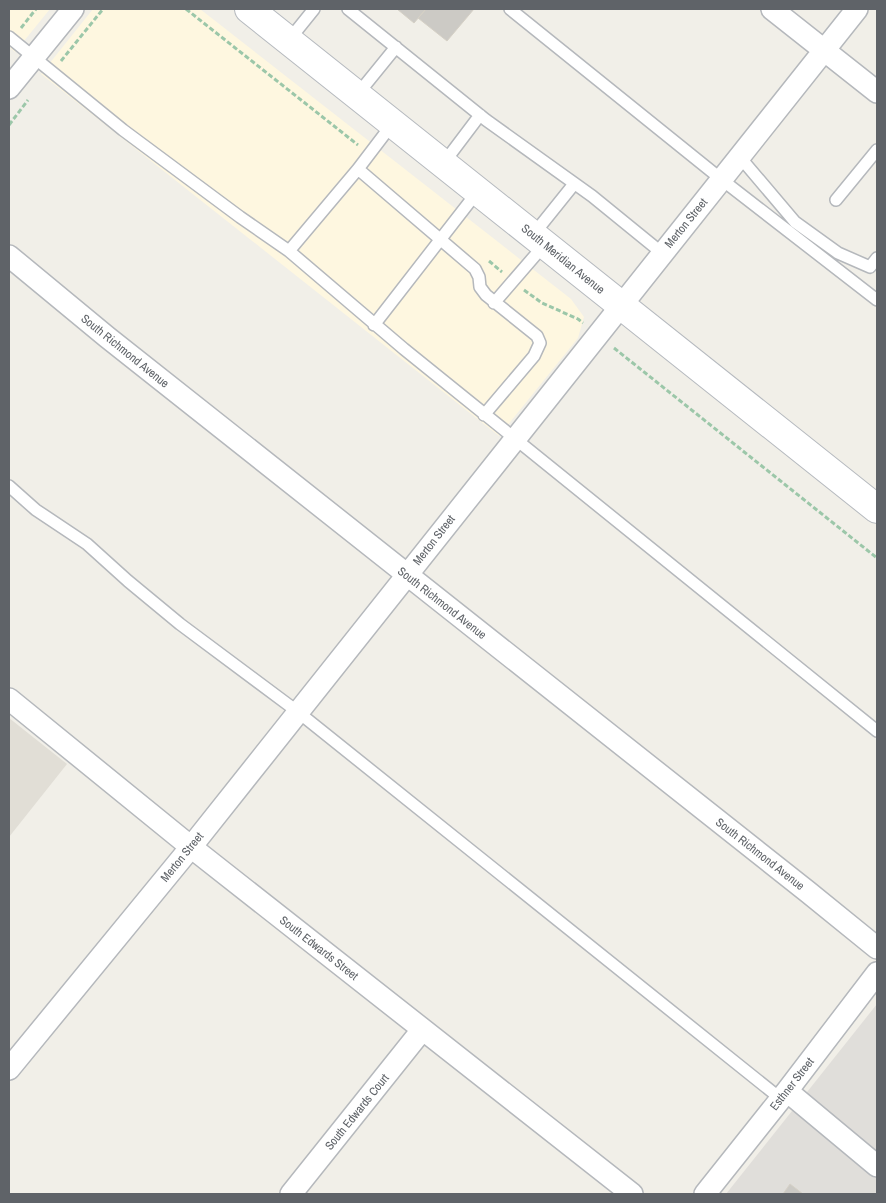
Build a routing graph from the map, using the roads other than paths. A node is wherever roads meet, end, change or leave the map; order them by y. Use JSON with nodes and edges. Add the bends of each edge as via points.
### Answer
{"nodes":[{"id":1,"x":73,"y":9,"type":"edge"},
{"id":2,"x":249,"y":9,"type":"edge"},
{"id":3,"x":314,"y":9,"type":"edge"},
{"id":4,"x":348,"y":9,"type":"edge"},
{"id":5,"x":510,"y":9,"type":"edge"},
{"id":6,"x":772,"y":9,"type":"edge"},
{"id":7,"x":857,"y":9,"type":"edge"},
{"id":8,"x":9,"y":37,"type":"edge"},
{"id":9,"x":289,"y":40,"type":"junction"},
{"id":10,"x":396,"y":47,"type":"junction"},
{"id":11,"x":824,"y":50,"type":"junction"},
{"id":12,"x":34,"y":57,"type":"junction"},
{"id":13,"x":9,"y":88,"type":"edge"},
{"id":14,"x":877,"y":92,"type":"edge"},
{"id":15,"x":357,"y":95,"type":"junction"},
{"id":16,"x":480,"y":115,"type":"junction"},
{"id":17,"x":393,"y":123,"type":"junction"},
{"id":18,"x":877,"y":150,"type":"edge"},
{"id":19,"x":739,"y":156,"type":"junction"},
{"id":20,"x":444,"y":164,"type":"junction"},
{"id":21,"x":358,"y":169,"type":"junction"},
{"id":22,"x":721,"y":179,"type":"junction"},
{"id":23,"x":574,"y":184,"type":"junction"},
{"id":24,"x":478,"y":191,"type":"junction"},
{"id":25,"x":771,"y":194,"type":"junction"},
{"id":26,"x":836,"y":200,"type":"dead end"},
{"id":27,"x":771,"y":216,"type":"junction"},
{"id":28,"x":441,"y":238,"type":"junction"},
{"id":29,"x":539,"y":240,"type":"junction"},
{"id":30,"x":290,"y":251,"type":"junction"},
{"id":31,"x":662,"y":253,"type":"junction"},
{"id":32,"x":9,"y":256,"type":"edge"},
{"id":33,"x":877,"y":258,"type":"edge"},
{"id":34,"x":877,"y":300,"type":"edge"},
{"id":35,"x":494,"y":303,"type":"junction"},
{"id":36,"x":621,"y":305,"type":"junction"},
{"id":37,"x":374,"y":324,"type":"junction"},
{"id":38,"x":484,"y":415,"type":"junction"},
{"id":39,"x":514,"y":439,"type":"junction"},
{"id":40,"x":9,"y":486,"type":"edge"},
{"id":41,"x":877,"y":509,"type":"edge"},
{"id":42,"x":406,"y":575,"type":"junction"},
{"id":43,"x":9,"y":699,"type":"edge"},
{"id":44,"x":298,"y":712,"type":"junction"},
{"id":45,"x":877,"y":731,"type":"edge"},
{"id":46,"x":191,"y":847,"type":"junction"},
{"id":47,"x":877,"y":948,"type":"edge"},
{"id":48,"x":877,"y":973,"type":"edge"},
{"id":49,"x":422,"y":1030,"type":"junction"},
{"id":50,"x":9,"y":1069,"type":"edge"},
{"id":51,"x":784,"y":1095,"type":"junction"},
{"id":52,"x":877,"y":1166,"type":"edge"},
{"id":53,"x":291,"y":1194,"type":"edge"},
{"id":54,"x":632,"y":1194,"type":"edge"},
{"id":55,"x":705,"y":1194,"type":"edge"}],
"edges":[{"from":1,"to":12,"type":"street"},
{"from":2,"to":9,"type":"main road","name":"South Meridian Avenue"},
{"from":3,"to":9,"type":"lane"},
{"from":4,"to":10,"type":"lane"},
{"from":5,"to":22,"type":"lane"},
{"from":6,"to":11,"type":"street"},
{"from":7,"to":11,"type":"street","name":"Merton Street"},
{"from":8,"to":12,"type":"lane"},
{"from":9,"to":15,"type":"main road","name":"South Meridian Avenue"},
{"from":10,"to":15,"type":"lane"},
{"from":10,"to":16,"type":"lane"},
{"from":11,"to":14,"type":"street"},
{"from":11,"to":19,"type":"street","name":"Merton Street"},
{"from":12,"to":13,"type":"street"},
{"from":12,"to":30,"type":"lane","via":[[131,136]]},
{"from":15,"to":17,"type":"main road","name":"South Meridian Avenue"},
{"from":16,"to":20,"type":"lane"},
{"from":16,"to":23,"type":"lane"},
{"from":17,"to":20,"type":"main road","name":"South Meridian Avenue"},
{"from":17,"to":21,"type":"lane"},
{"from":18,"to":26,"type":"lane"},
{"from":19,"to":22,"type":"street","name":"Merton Street"},
{"from":19,"to":25,"type":"lane"},
{"from":20,"to":24,"type":"main road","name":"South Meridian Avenue"},
{"from":21,"to":28,"type":"lane"},
{"from":21,"to":30,"type":"lane"},
{"from":22,"to":27,"type":"lane"},
{"from":22,"to":31,"type":"street","name":"Merton Street"},
{"from":23,"to":29,"type":"lane"},
{"from":23,"to":31,"type":"lane"},
{"from":24,"to":28,"type":"lane"},
{"from":24,"to":29,"type":"main road","name":"South Meridian Avenue"},
{"from":25,"to":27,"type":"lane"},
{"from":25,"to":33,"type":"lane","via":[[795,222],[838,253],[870,267]]},
{"from":27,"to":34,"type":"lane"},
{"from":28,"to":35,"type":"lane","via":[[475,269],[480,286]]},
{"from":28,"to":37,"type":"lane"},
{"from":29,"to":35,"type":"lane"},
{"from":29,"to":36,"type":"main road","name":"South Meridian Avenue"},
{"from":30,"to":37,"type":"lane"},
{"from":31,"to":36,"type":"street","name":"Merton Street"},
{"from":32,"to":42,"type":"street","name":"South Richmond Avenue"},
{"from":35,"to":38,"type":"lane","via":[[536,336],[540,343],[534,356]]},
{"from":36,"to":39,"type":"street","name":"Merton Street"},
{"from":36,"to":41,"type":"main road","name":"South Meridian Avenue"},
{"from":37,"to":38,"type":"lane"},
{"from":38,"to":39,"type":"lane"},
{"from":39,"to":42,"type":"street","name":"Merton Street"},
{"from":39,"to":45,"type":"lane"},
{"from":40,"to":44,"type":"lane","via":[[36,510],[87,544],[180,624]]},
{"from":42,"to":44,"type":"street","name":"Merton Street"},
{"from":42,"to":47,"type":"street","name":"South Richmond Avenue"},
{"from":43,"to":46,"type":"street","name":"South Edwards Street"},
{"from":44,"to":46,"type":"street","name":"Merton Street"},
{"from":44,"to":51,"type":"lane"},
{"from":46,"to":49,"type":"street","name":"South Edwards Street"},
{"from":46,"to":50,"type":"street","name":"Merton Street"},
{"from":48,"to":51,"type":"street","name":"Esthner Street"},
{"from":49,"to":53,"type":"street","name":"South Edwards Court"},
{"from":49,"to":54,"type":"street","name":"South Edwards Street"},
{"from":51,"to":52,"type":"street"},
{"from":51,"to":55,"type":"street","name":"Esthner Street"}]}
